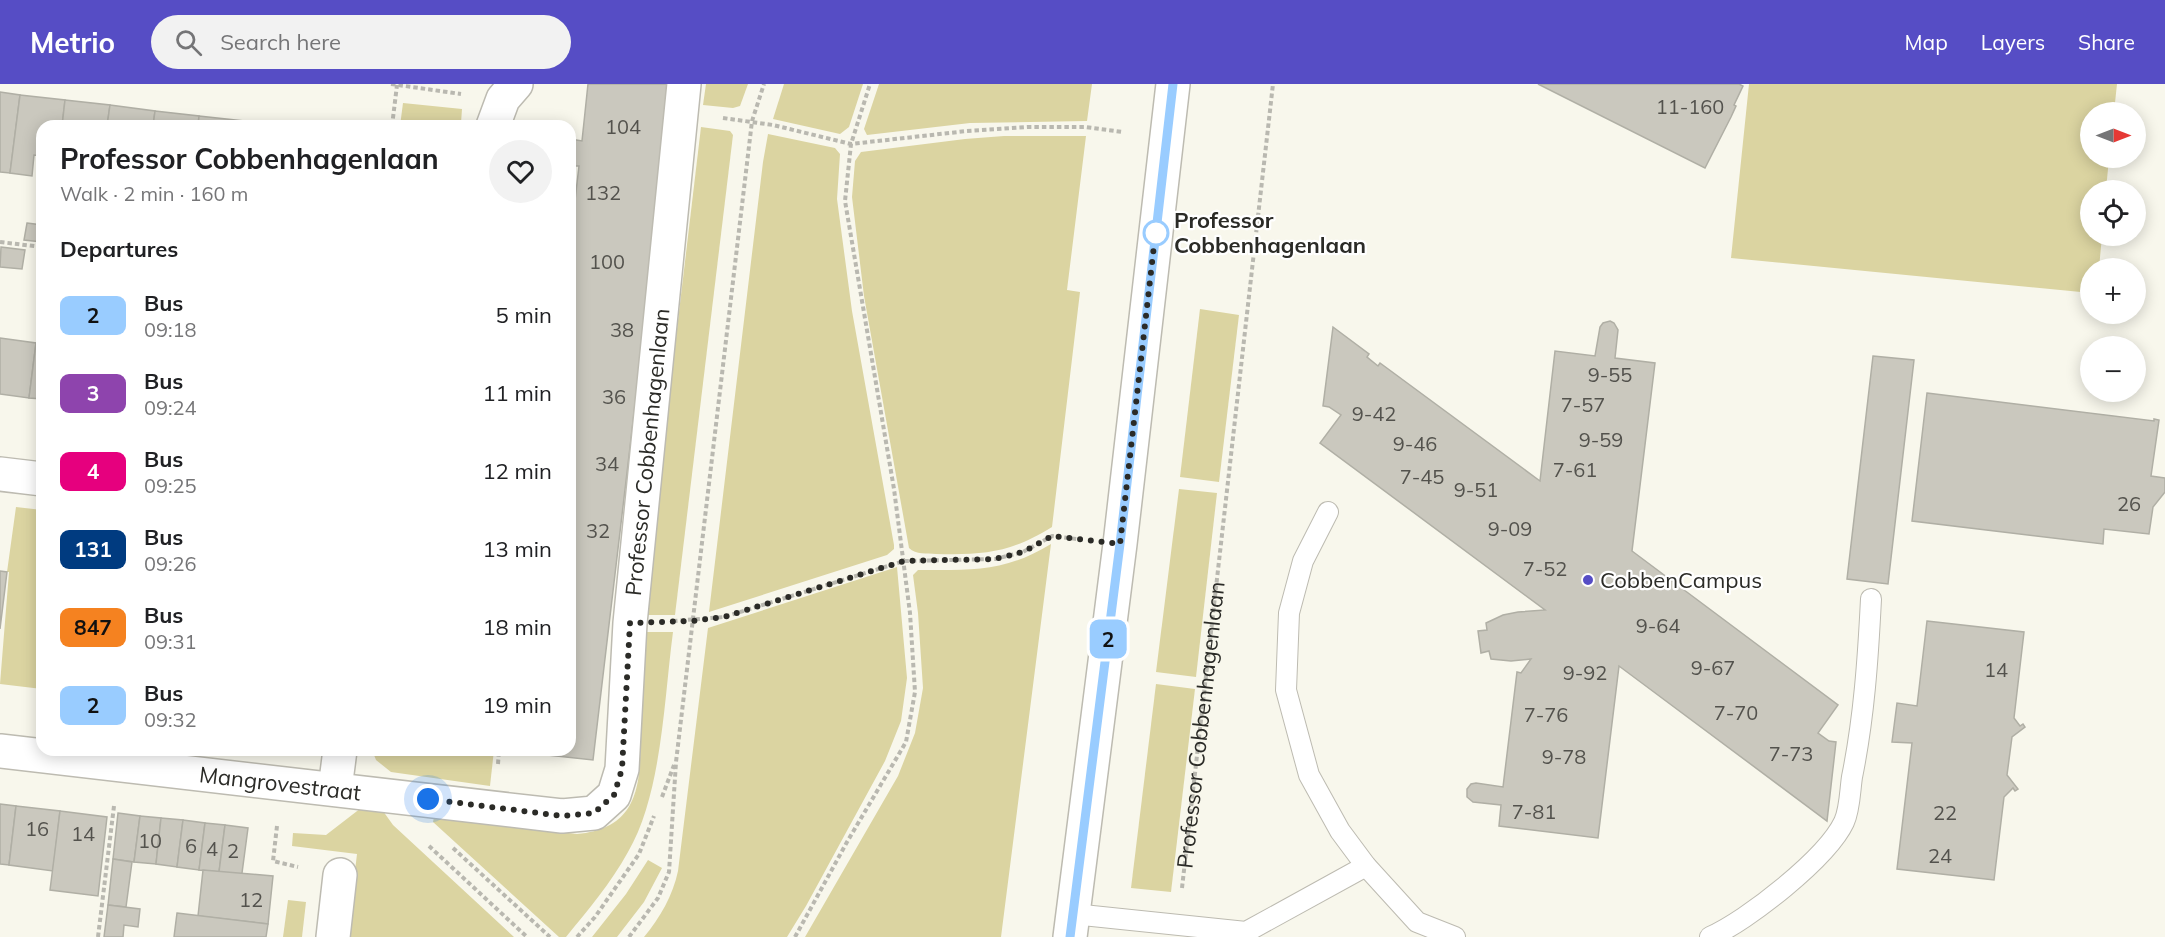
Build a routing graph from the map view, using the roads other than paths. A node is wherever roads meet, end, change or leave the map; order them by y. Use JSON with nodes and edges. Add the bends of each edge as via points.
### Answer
{"nodes":[{"id":1,"x":1173,"y":84,"type":"edge"},
{"id":2,"x":683,"y":99,"type":"edge"},
{"id":3,"x":0,"y":474,"type":"edge"},
{"id":4,"x":36,"y":478,"type":"edge"},
{"id":5,"x":1328,"y":512,"type":"dead end"},
{"id":6,"x":1871,"y":599,"type":"dead end"},
{"id":7,"x":0,"y":751,"type":"edge"},
{"id":8,"x":36,"y":755,"type":"edge"},
{"id":9,"x":46,"y":756,"type":"edge"},
{"id":10,"x":339,"y":756,"type":"edge"},
{"id":11,"x":335,"y":789,"type":"junction"},
{"id":12,"x":562,"y":816,"type":"joint"},
{"id":13,"x":1366,"y":866,"type":"junction"},
{"id":14,"x":340,"y":875,"type":"road end"},
{"id":15,"x":1072,"y":926,"type":"edge"},
{"id":16,"x":333,"y":937,"type":"edge"},
{"id":17,"x":1455,"y":937,"type":"edge"},
{"id":18,"x":1710,"y":937,"type":"edge"}],
"edges":[{"from":1,"to":15,"type":"street"},
{"from":2,"to":12,"type":"street","name":"Professor Cobbenhagenlaan","via":[[630,623],[622,769],[614,795],[594,813]]},
{"from":3,"to":4,"type":"street"},
{"from":5,"to":13,"type":"lane","via":[[1303,561],[1289,613],[1286,690],[1309,776],[1340,831]]},
{"from":6,"to":18,"type":"lane","via":[[1868,677],[1844,821],[1816,861]]},
{"from":7,"to":8,"type":"street","name":"Mangrovestraat"},
{"from":9,"to":11,"type":"street","name":"Mangrovestraat"},
{"from":10,"to":11,"type":"street"},
{"from":11,"to":12,"type":"street","name":"Mangrovestraat"},
{"from":13,"to":15,"type":"lane","via":[[1246,932],[1178,925]]},
{"from":13,"to":17,"type":"lane","via":[[1417,922]]},
{"from":14,"to":16,"type":"street"}]}
